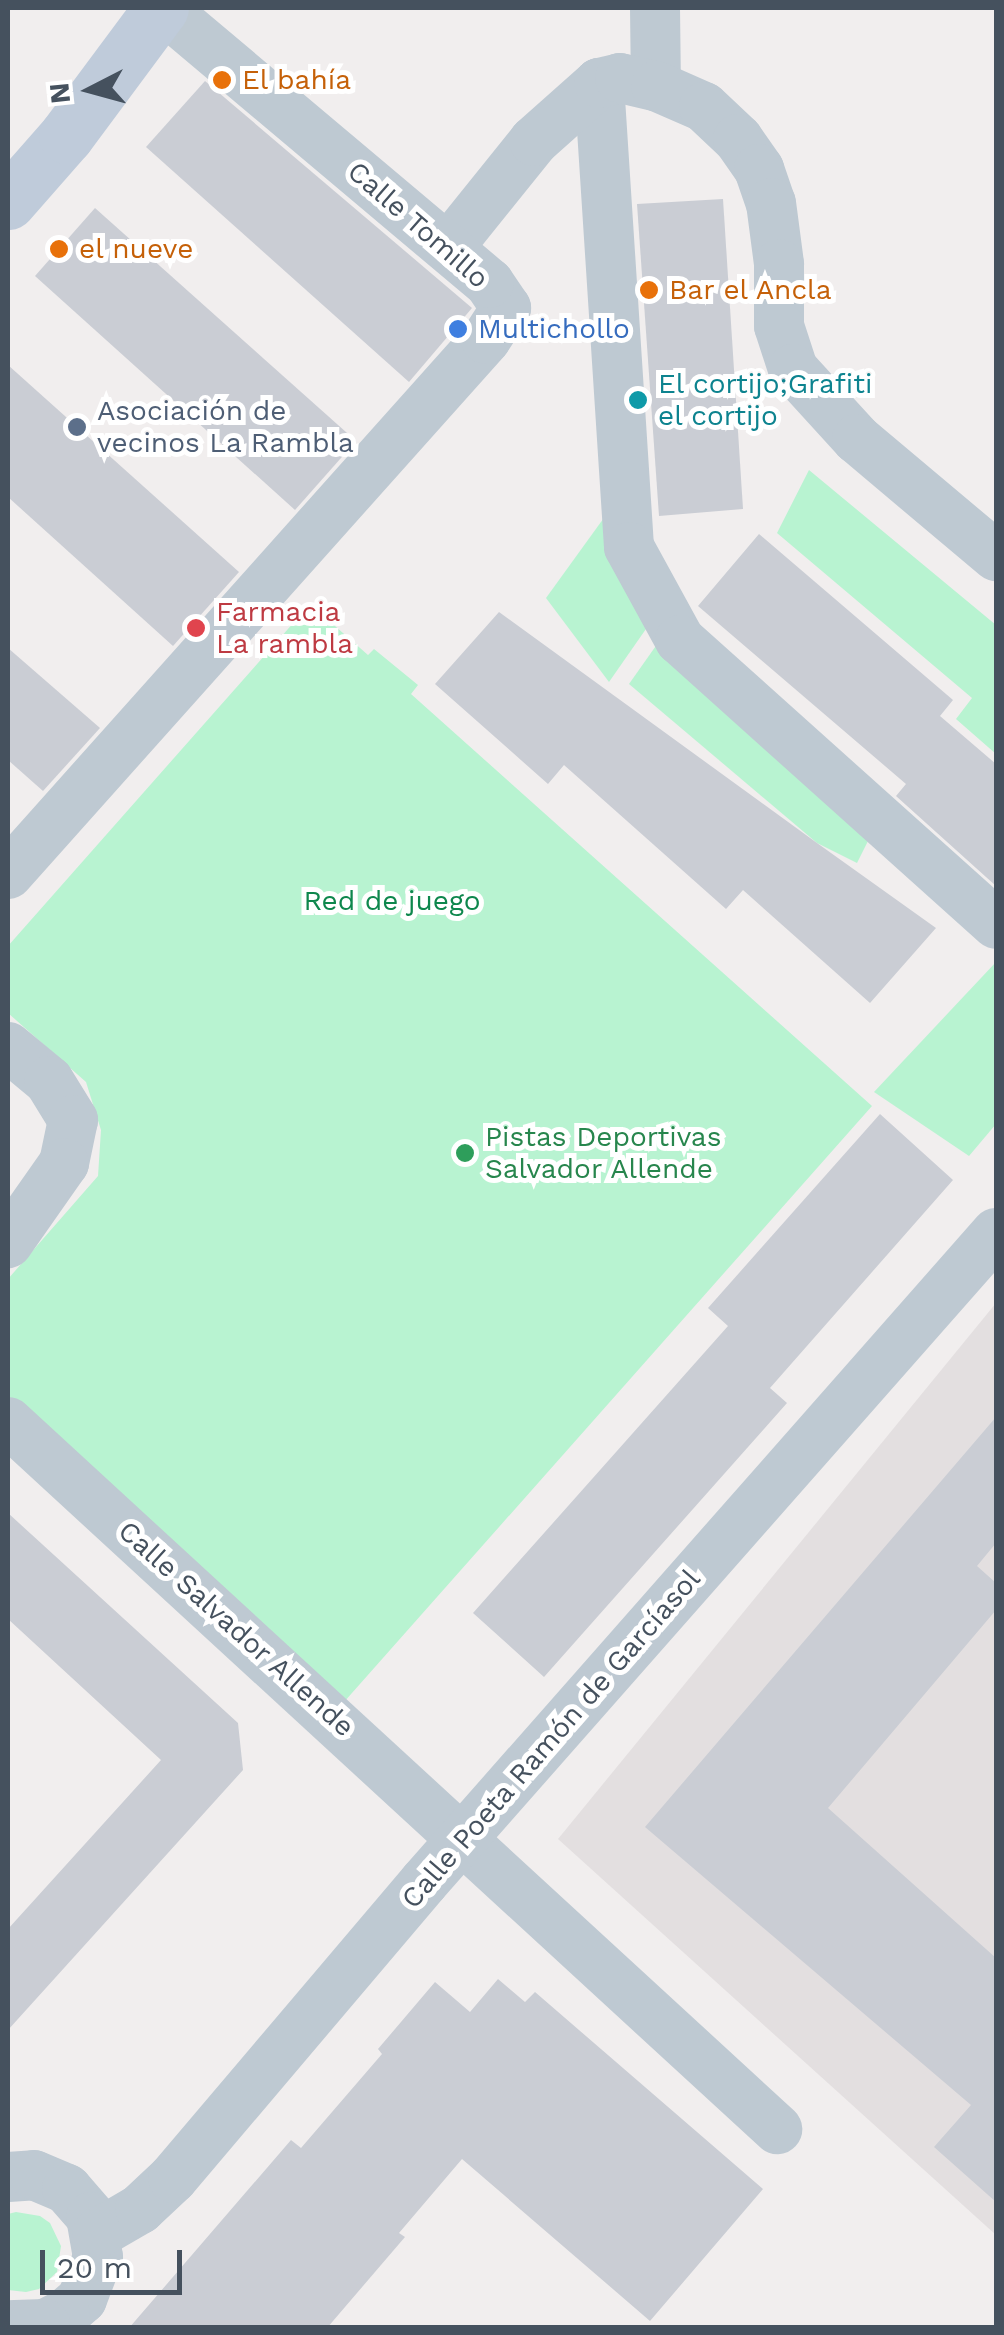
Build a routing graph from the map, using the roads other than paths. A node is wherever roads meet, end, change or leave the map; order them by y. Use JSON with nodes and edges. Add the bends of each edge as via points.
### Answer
{"nodes":[{"id":1,"x":162,"y":8,"type":"edge"},
{"id":2,"x":655,"y":8,"type":"edge"},
{"id":3,"x":599,"y":84,"type":"junction"},
{"id":4,"x":656,"y":86,"type":"junction"},
{"id":5,"x":8,"y":202,"type":"edge"},
{"id":6,"x":448,"y":248,"type":"junction"},
{"id":7,"x":996,"y":556,"type":"edge"},
{"id":8,"x":8,"y":874,"type":"edge"},
{"id":9,"x":996,"y":924,"type":"edge"},
{"id":10,"x":8,"y":1047,"type":"edge"},
{"id":11,"x":996,"y":1232,"type":"edge"},
{"id":12,"x":8,"y":1243,"type":"edge"},
{"id":13,"x":8,"y":1422,"type":"edge"},
{"id":14,"x":464,"y":1837,"type":"junction"},
{"id":15,"x":777,"y":2128,"type":"dead end"},
{"id":16,"x":10,"y":2161,"type":"edge"},
{"id":17,"x":96,"y":2234,"type":"junction"},
{"id":18,"x":32,"y":2325,"type":"edge"}],
"edges":[{"from":1,"to":5,"type":"street"},
{"from":1,"to":6,"type":"street","name":"Calle Tomillo"},
{"from":2,"to":4,"type":"street"},
{"from":3,"to":4,"type":"street","via":[[620,78]]},
{"from":3,"to":6,"type":"street","via":[[534,140]]},
{"from":3,"to":9,"type":"street","via":[[629,547],[680,640]]},
{"from":4,"to":7,"type":"street","via":[[704,107],[759,169],[779,264],[779,326],[794,369],[857,438]]},
{"from":6,"to":8,"type":"street","name":"Calle Tomillo","via":[[490,284],[506,308],[486,340]]},
{"from":10,"to":12,"type":"street","via":[[49,1081],[72,1120],[64,1164]]},
{"from":11,"to":14,"type":"street","name":"Calle Poeta Ramón de Garcíasol"},
{"from":13,"to":14,"type":"street","name":"Calle Salvador Allende"},
{"from":14,"to":15,"type":"street","name":"Calle Salvador Allende"},
{"from":14,"to":17,"type":"street","name":"Calle Poeta Ramón de Garcíasol","via":[[173,2178],[140,2209]]},
{"from":16,"to":17,"type":"street","via":[[67,2189],[91,2216]]},
{"from":17,"to":18,"type":"street","via":[[93,2279],[74,2306]]}]}
